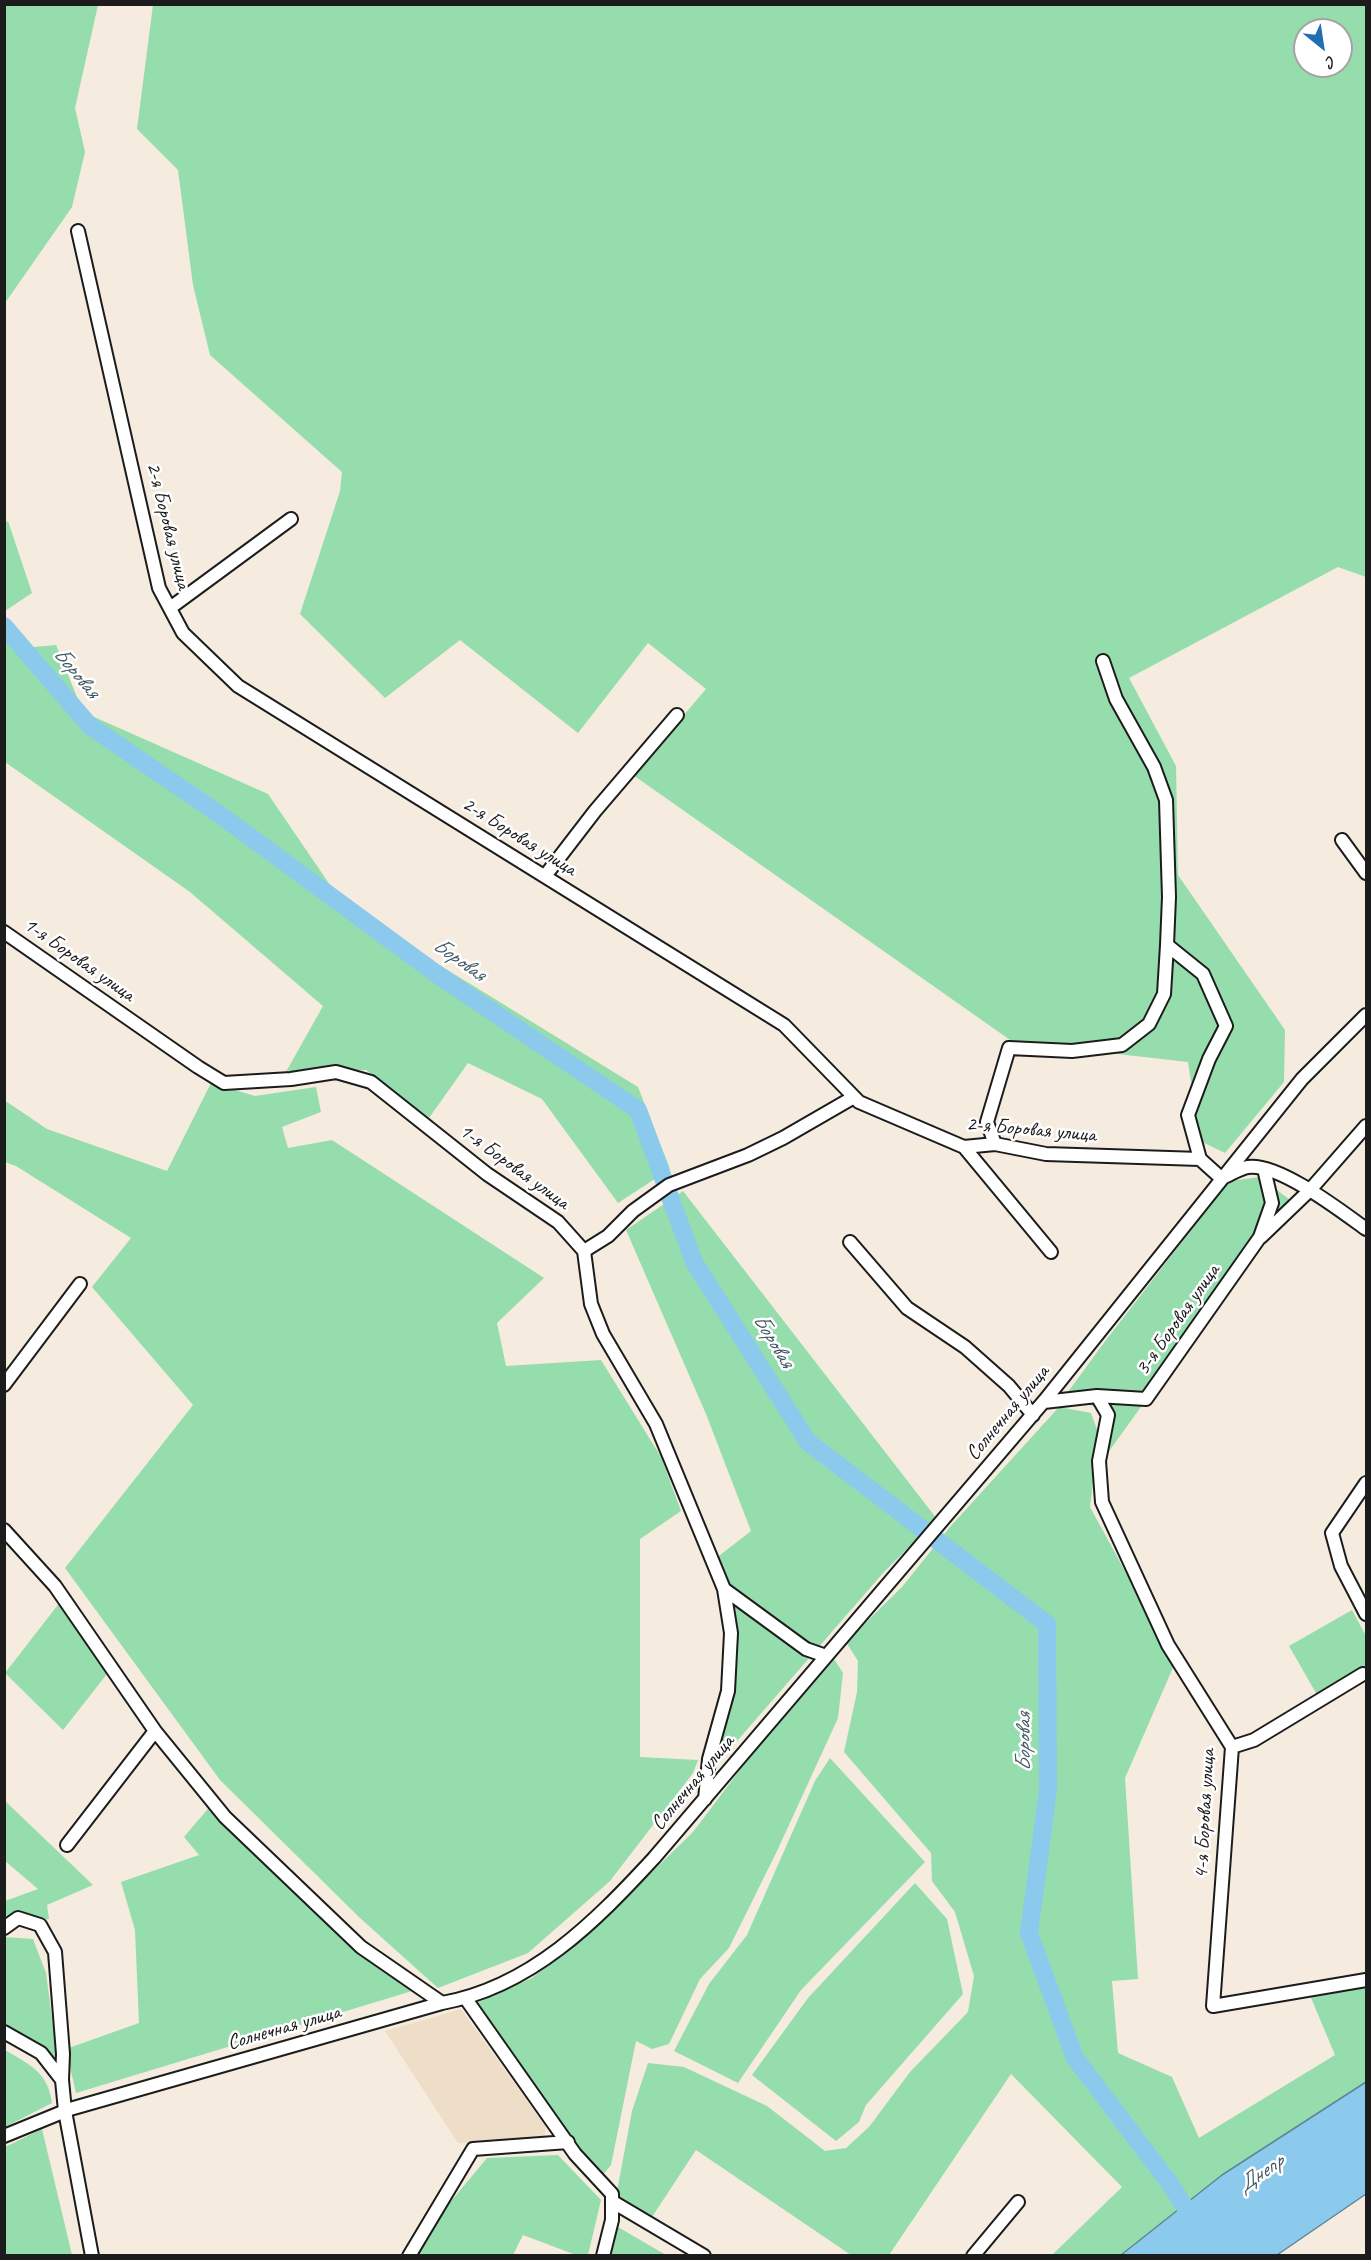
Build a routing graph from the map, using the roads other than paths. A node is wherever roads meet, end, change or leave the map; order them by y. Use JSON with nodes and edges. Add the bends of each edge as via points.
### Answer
{"nodes":[{"id":1,"x":78,"y":231,"type":"dead end"},
{"id":2,"x":291,"y":519,"type":"dead end"},
{"id":3,"x":170,"y":608,"type":"junction"},
{"id":4,"x":1103,"y":661,"type":"dead end"},
{"id":5,"x":677,"y":715,"type":"dead end"},
{"id":6,"x":1342,"y":840,"type":"dead end"},
{"id":7,"x":1366,"y":873,"type":"edge"},
{"id":8,"x":545,"y":876,"type":"junction"},
{"id":9,"x":4,"y":932,"type":"edge"},
{"id":10,"x":1167,"y":945,"type":"junction"},
{"id":11,"x":1366,"y":1015,"type":"edge"},
{"id":12,"x":854,"y":1097,"type":"junction"},
{"id":13,"x":1366,"y":1126,"type":"edge"},
{"id":14,"x":995,"y":1144,"type":"junction"},
{"id":15,"x":964,"y":1147,"type":"junction"},
{"id":16,"x":1200,"y":1159,"type":"junction"},
{"id":17,"x":1264,"y":1169,"type":"junction"},
{"id":18,"x":1221,"y":1178,"type":"junction"},
{"id":19,"x":1310,"y":1190,"type":"junction"},
{"id":20,"x":1366,"y":1229,"type":"edge"},
{"id":21,"x":1260,"y":1238,"type":"junction"},
{"id":22,"x":850,"y":1242,"type":"dead end"},
{"id":23,"x":584,"y":1251,"type":"junction"},
{"id":24,"x":1051,"y":1252,"type":"dead end"},
{"id":25,"x":80,"y":1284,"type":"dead end"},
{"id":26,"x":4,"y":1385,"type":"edge"},
{"id":27,"x":1097,"y":1396,"type":"junction"},
{"id":28,"x":1044,"y":1402,"type":"junction"},
{"id":29,"x":1033,"y":1415,"type":"junction"},
{"id":30,"x":1366,"y":1483,"type":"edge"},
{"id":31,"x":4,"y":1530,"type":"edge"},
{"id":32,"x":724,"y":1589,"type":"junction"},
{"id":33,"x":1366,"y":1614,"type":"edge"},
{"id":34,"x":826,"y":1656,"type":"junction"},
{"id":35,"x":1363,"y":1674,"type":"dead end"},
{"id":36,"x":155,"y":1731,"type":"junction"},
{"id":37,"x":1232,"y":1747,"type":"junction"},
{"id":38,"x":704,"y":1800,"type":"junction"},
{"id":39,"x":67,"y":1845,"type":"dead end"},
{"id":40,"x":4,"y":1928,"type":"edge"},
{"id":41,"x":1366,"y":1980,"type":"edge"},
{"id":42,"x":466,"y":1999,"type":"junction"},
{"id":43,"x":442,"y":2003,"type":"junction"},
{"id":44,"x":4,"y":2032,"type":"edge"},
{"id":45,"x":62,"y":2080,"type":"junction"},
{"id":46,"x":64,"y":2111,"type":"junction"},
{"id":47,"x":4,"y":2136,"type":"edge"},
{"id":48,"x":568,"y":2142,"type":"junction"},
{"id":49,"x":613,"y":2202,"type":"junction"},
{"id":50,"x":1018,"y":2202,"type":"dead end"},
{"id":51,"x":92,"y":2256,"type":"edge"},
{"id":52,"x":409,"y":2256,"type":"edge"},
{"id":53,"x":603,"y":2256,"type":"edge"},
{"id":54,"x":704,"y":2256,"type":"edge"},
{"id":55,"x":973,"y":2256,"type":"edge"}],
"edges":[{"from":1,"to":3,"type":"street","name":"2-я Боровая улица","via":[[159,588]]},
{"from":2,"to":3,"type":"street"},
{"from":3,"to":8,"type":"street","name":"2-я Боровая улица","via":[[183,633],[238,686]]},
{"from":4,"to":10,"type":"street","via":[[1116,699],[1154,766],[1166,800]]},
{"from":5,"to":8,"type":"street"},
{"from":6,"to":7,"type":"street"},
{"from":8,"to":12,"type":"street","name":"2-я Боровая улица","via":[[784,1025]]},
{"from":9,"to":23,"type":"street","name":"1-я Боровая улица","via":[[224,1083],[336,1072],[371,1082],[487,1174],[558,1222]]},
{"from":10,"to":14,"type":"street","via":[[1164,994],[1149,1024],[1122,1045],[1072,1051],[1009,1048],[987,1122]]},
{"from":10,"to":16,"type":"street","via":[[1203,974],[1226,1026],[1188,1115]]},
{"from":11,"to":18,"type":"street","name":"Солнечная улица","via":[[1302,1079]]},
{"from":12,"to":15,"type":"street","name":"2-я Боровая улица"},
{"from":12,"to":23,"type":"street","via":[[748,1155],[669,1185]]},
{"from":13,"to":19,"type":"street"},
{"from":14,"to":15,"type":"street","name":"2-я Боровая улица"},
{"from":14,"to":16,"type":"street","name":"2-я Боровая улица","via":[[1046,1154]]},
{"from":15,"to":24,"type":"street"},
{"from":16,"to":18,"type":"street"},
{"from":17,"to":18,"type":"street","via":[[1248,1167]]},
{"from":17,"to":19,"type":"street"},
{"from":17,"to":21,"type":"street","name":"3-я Боровая улица","via":[[1272,1203]]},
{"from":18,"to":28,"type":"street","name":"Солнечная улица"},
{"from":19,"to":20,"type":"street"},
{"from":19,"to":21,"type":"street"},
{"from":21,"to":27,"type":"street","name":"3-я Боровая улица","via":[[1146,1399]]},
{"from":22,"to":29,"type":"street","via":[[907,1308],[966,1347],[1009,1386]]},
{"from":23,"to":32,"type":"street","via":[[591,1304],[603,1334],[656,1424]]},
{"from":25,"to":26,"type":"street"},
{"from":27,"to":28,"type":"street","name":"3-я Боровая улица"},
{"from":27,"to":37,"type":"street","name":"4-я Боровая улица","via":[[1108,1415],[1099,1461],[1102,1502],[1168,1645]]},
{"from":28,"to":29,"type":"street","name":"Солнечная улица"},
{"from":29,"to":34,"type":"street","name":"Солнечная улица"},
{"from":30,"to":33,"type":"street","via":[[1332,1533],[1341,1566]]},
{"from":31,"to":36,"type":"street","via":[[55,1586]]},
{"from":32,"to":34,"type":"street","via":[[806,1648]]},
{"from":32,"to":38,"type":"street","via":[[731,1633],[728,1691],[709,1759]]},
{"from":34,"to":38,"type":"street","name":"Солнечная улица"},
{"from":35,"to":37,"type":"street","via":[[1254,1740]]},
{"from":36,"to":39,"type":"street"},
{"from":36,"to":43,"type":"street","via":[[225,1817],[360,1947]]},
{"from":37,"to":41,"type":"street","name":"4-я Боровая улица","via":[[1213,2006]]},
{"from":38,"to":42,"type":"street","name":"Солнечная улица","via":[[606,1911],[551,1956],[513,1979]]},
{"from":40,"to":45,"type":"street","via":[[18,1918],[40,1925],[55,1952]]},
{"from":42,"to":43,"type":"street","name":"Солнечная улица"},
{"from":42,"to":48,"type":"street"},
{"from":43,"to":46,"type":"street","name":"Солнечная улица"},
{"from":44,"to":45,"type":"street","via":[[41,2053]]},
{"from":45,"to":46,"type":"street"},
{"from":46,"to":47,"type":"street","name":"Солнечная улица"},
{"from":46,"to":51,"type":"street"},
{"from":48,"to":49,"type":"street","via":[[612,2194]]},
{"from":48,"to":52,"type":"street","via":[[473,2149]]},
{"from":49,"to":53,"type":"street"},
{"from":49,"to":54,"type":"street"},
{"from":50,"to":55,"type":"street"}]}
